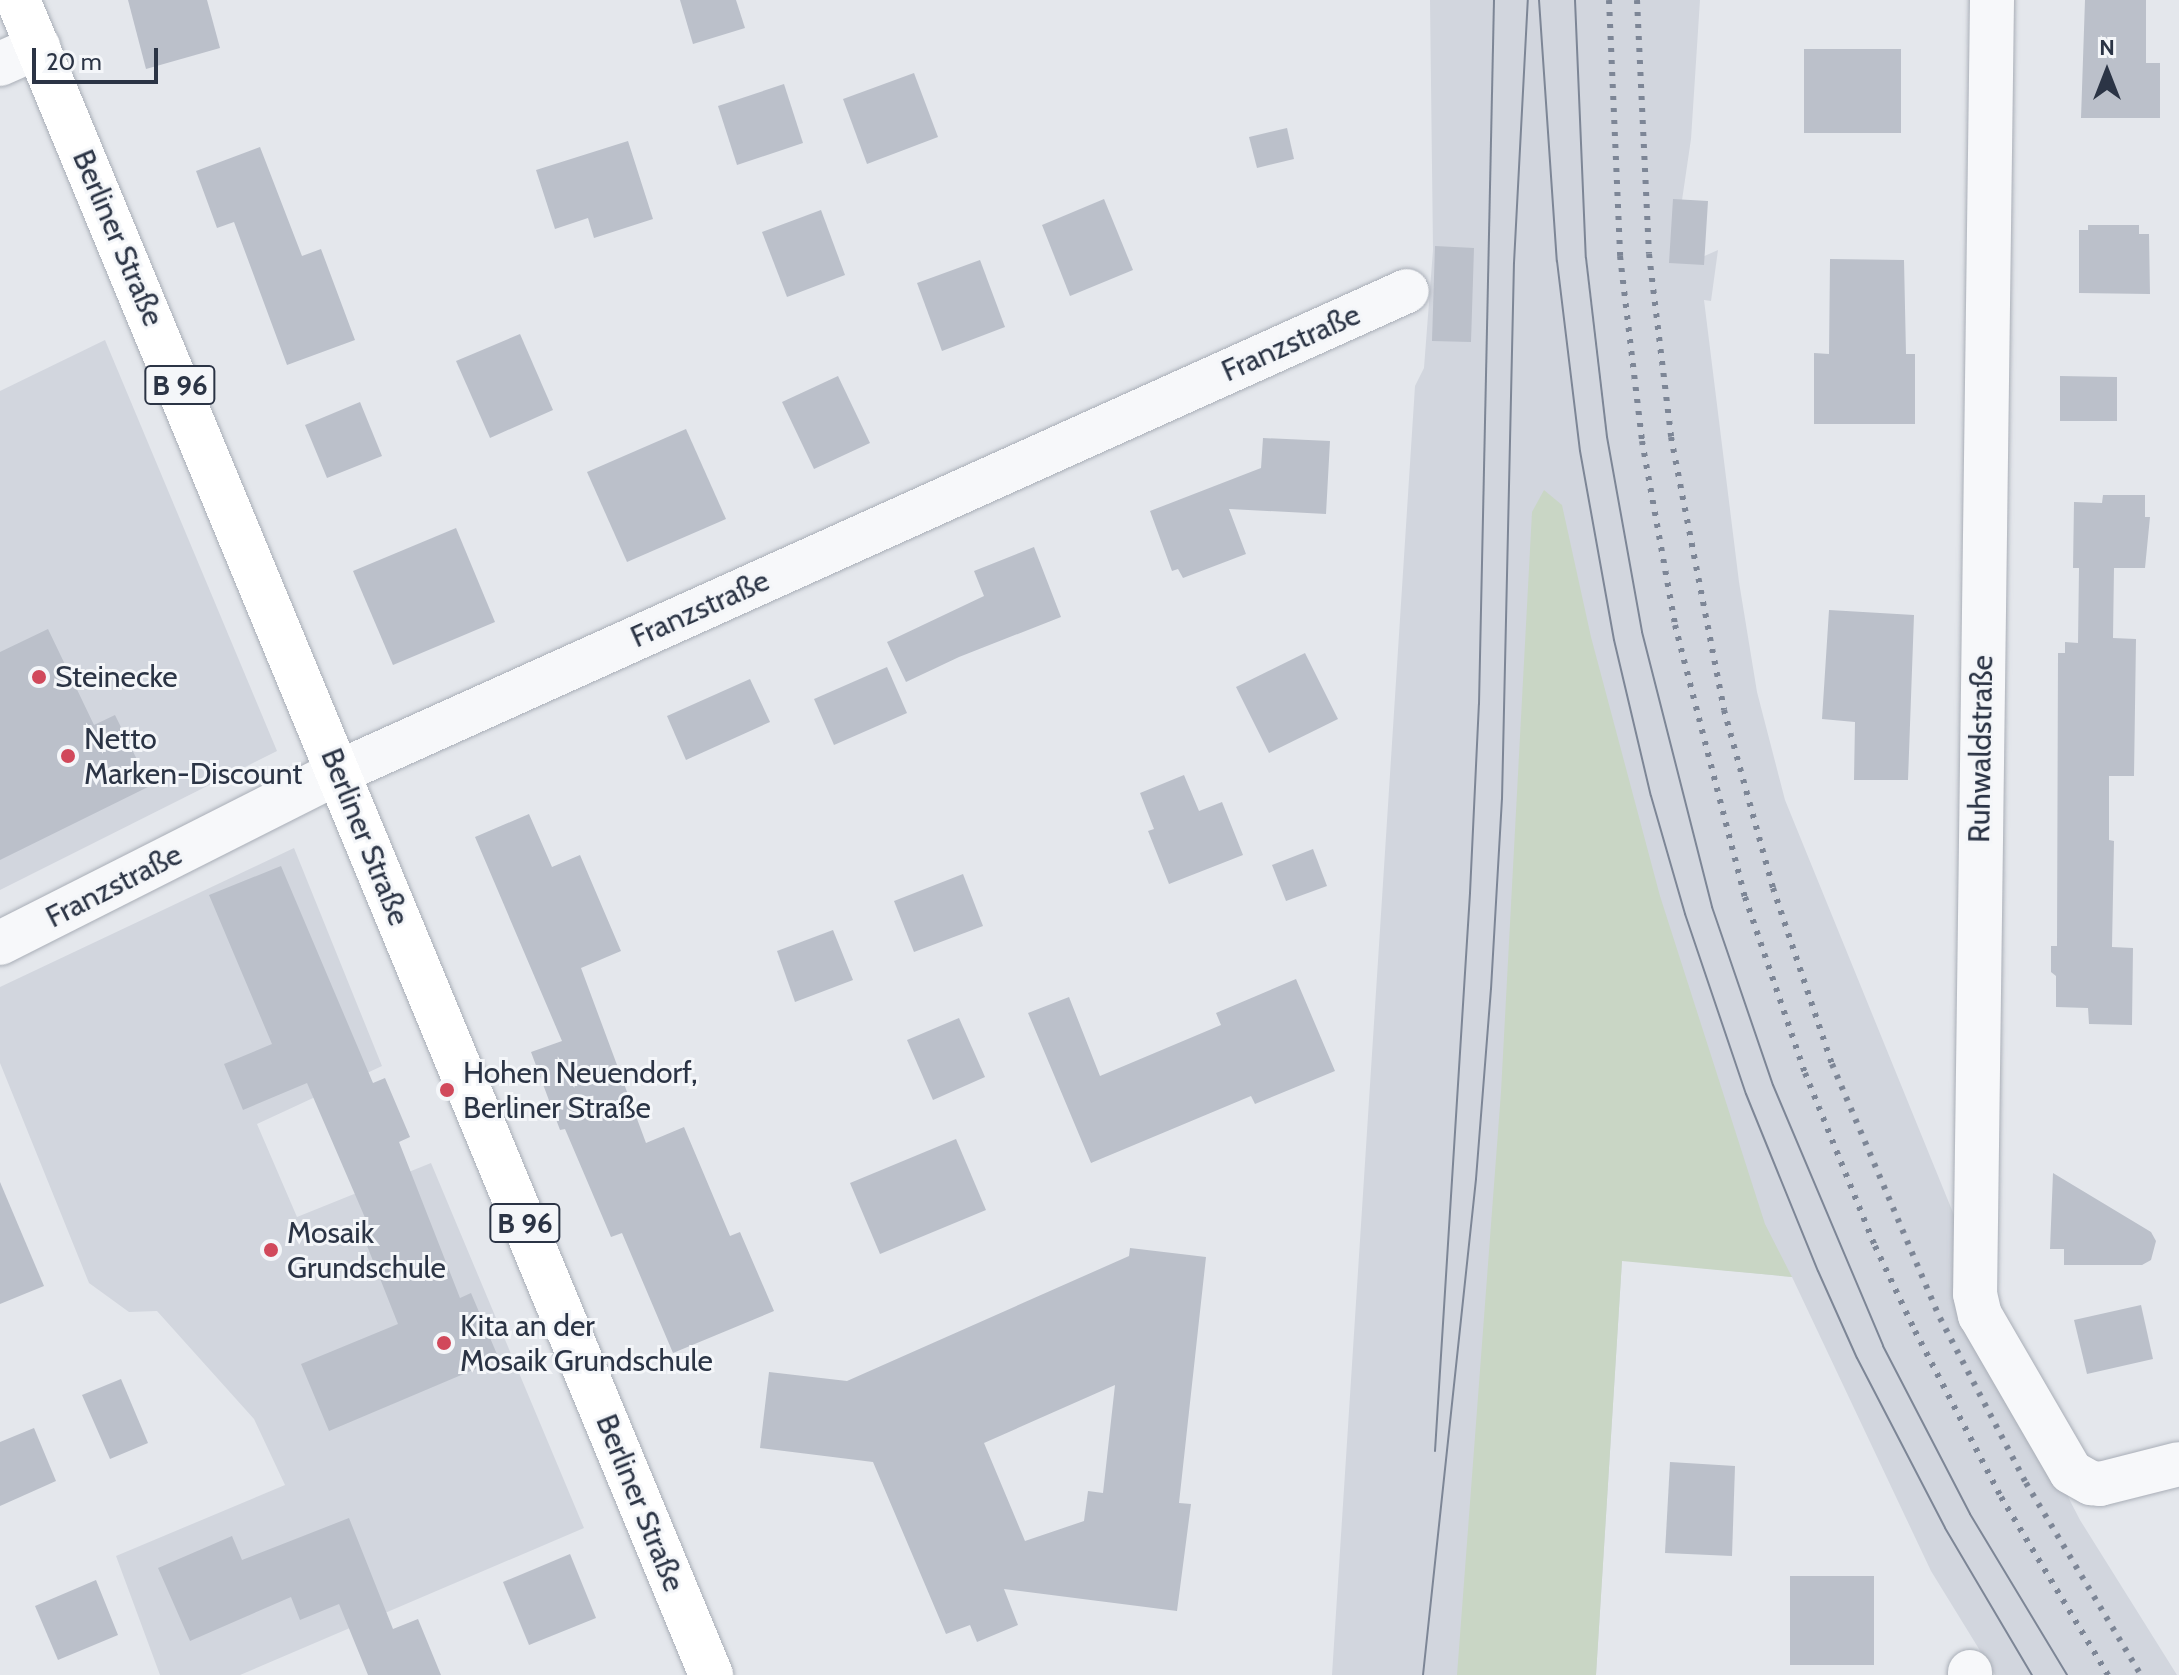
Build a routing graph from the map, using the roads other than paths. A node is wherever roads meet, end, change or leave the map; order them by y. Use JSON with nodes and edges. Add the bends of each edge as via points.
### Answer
{"nodes":[{"id":1,"x":18,"y":0,"type":"edge"},
{"id":2,"x":1992,"y":0,"type":"edge"},
{"id":3,"x":19,"y":56,"type":"edge"},
{"id":4,"x":1407,"y":291,"type":"dead end"},
{"id":5,"x":339,"y":772,"type":"junction"},
{"id":6,"x":0,"y":943,"type":"edge"},
{"id":7,"x":2179,"y":1464,"type":"edge"},
{"id":8,"x":711,"y":1675,"type":"edge"}],
"edges":[{"from":1,"to":3,"type":"main road","name":"Berliner Straße","number":"B 96"},
{"from":2,"to":7,"type":"street","name":"Ruhwaldstraße","via":[[1975,1283],[1980,1315],[2071,1472],[2100,1484]]},
{"from":3,"to":5,"type":"main road","name":"Berliner Straße","number":"B 96"},
{"from":4,"to":5,"type":"street","name":"Franzstraße"},
{"from":5,"to":6,"type":"street","name":"Franzstraße"},
{"from":5,"to":8,"type":"main road","name":"Berliner Straße","number":"B 96"}]}
